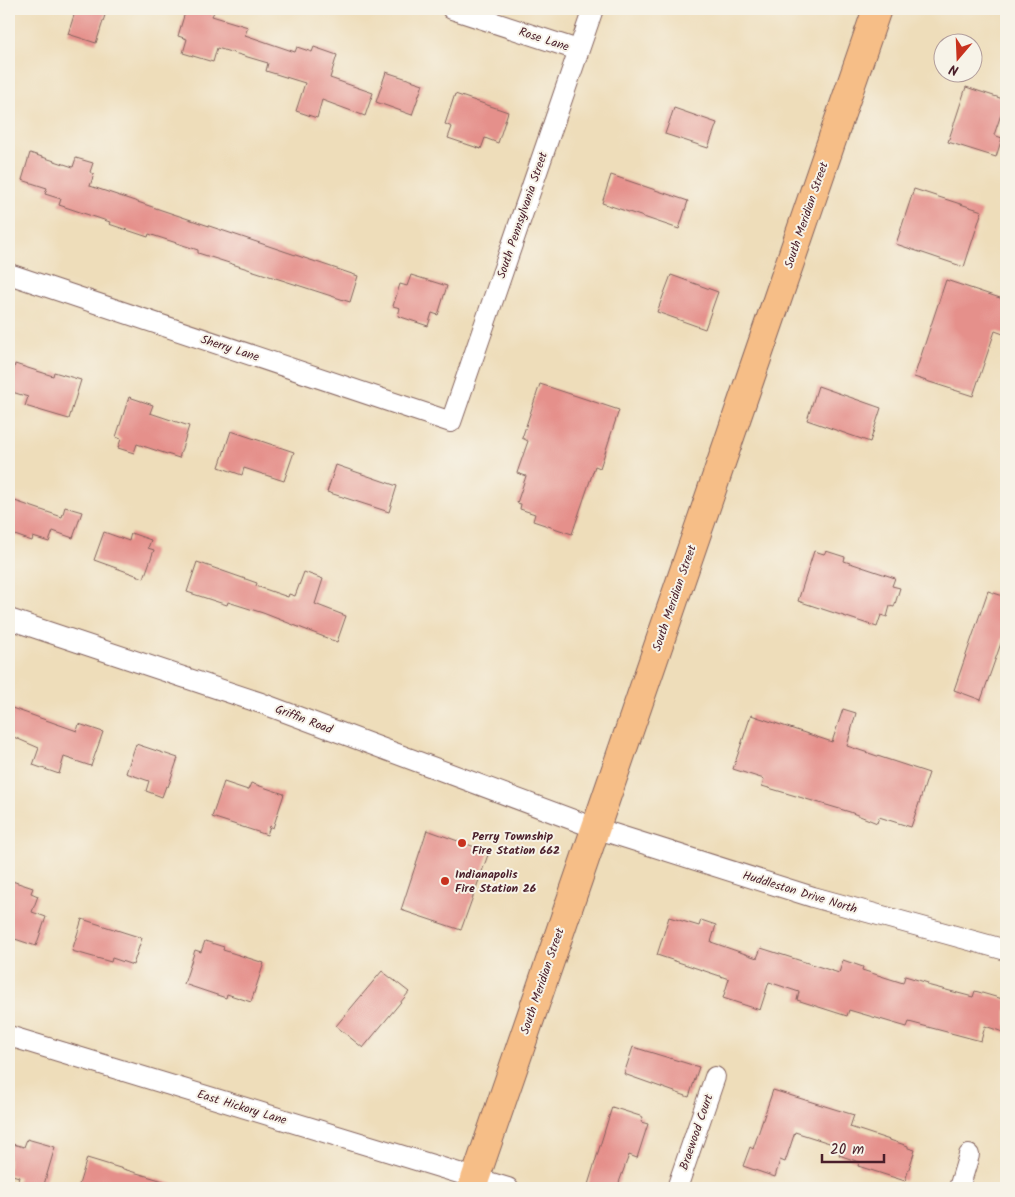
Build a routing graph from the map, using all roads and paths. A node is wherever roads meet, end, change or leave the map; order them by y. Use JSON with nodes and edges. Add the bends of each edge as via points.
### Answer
{"nodes":[{"id":1,"x":452,"y":9,"type":"edge"},
{"id":2,"x":592,"y":9,"type":"edge"},
{"id":3,"x":877,"y":9,"type":"edge"},
{"id":4,"x":578,"y":50,"type":"junction"},
{"id":5,"x":9,"y":274,"type":"edge"},
{"id":6,"x":451,"y":422,"type":"joint"},
{"id":7,"x":9,"y":619,"type":"edge"},
{"id":8,"x":595,"y":828,"type":"junction"},
{"id":9,"x":1006,"y":950,"type":"edge"},
{"id":10,"x":9,"y":1036,"type":"edge"},
{"id":11,"x":715,"y":1077,"type":"dead end"},
{"id":12,"x":970,"y":1155,"type":"dead end"},
{"id":13,"x":474,"y":1182,"type":"edge"},
{"id":14,"x":508,"y":1188,"type":"edge"},
{"id":15,"x":677,"y":1188,"type":"edge"},
{"id":16,"x":959,"y":1188,"type":"edge"}],
"edges":[{"from":1,"to":4,"type":"street","name":"Rose Lane"},
{"from":2,"to":4,"type":"street","name":"South Pennsylvania Street"},
{"from":3,"to":8,"type":"main road","name":"South Meridian Street"},
{"from":4,"to":6,"type":"street","name":"South Pennsylvania Street"},
{"from":5,"to":6,"type":"street","name":"Sherry Lane"},
{"from":7,"to":8,"type":"street","name":"Griffin Road","via":[[261,703]]},
{"from":8,"to":9,"type":"street","name":"Huddleston Drive North","via":[[814,897]]},
{"from":8,"to":13,"type":"main road","name":"South Meridian Street"},
{"from":10,"to":13,"type":"street","name":"East Hickory Lane"},
{"from":11,"to":15,"type":"street","name":"Braewood Court"},
{"from":12,"to":16,"type":"street"},
{"from":13,"to":14,"type":"street","name":"East Hickory Lane"}]}
